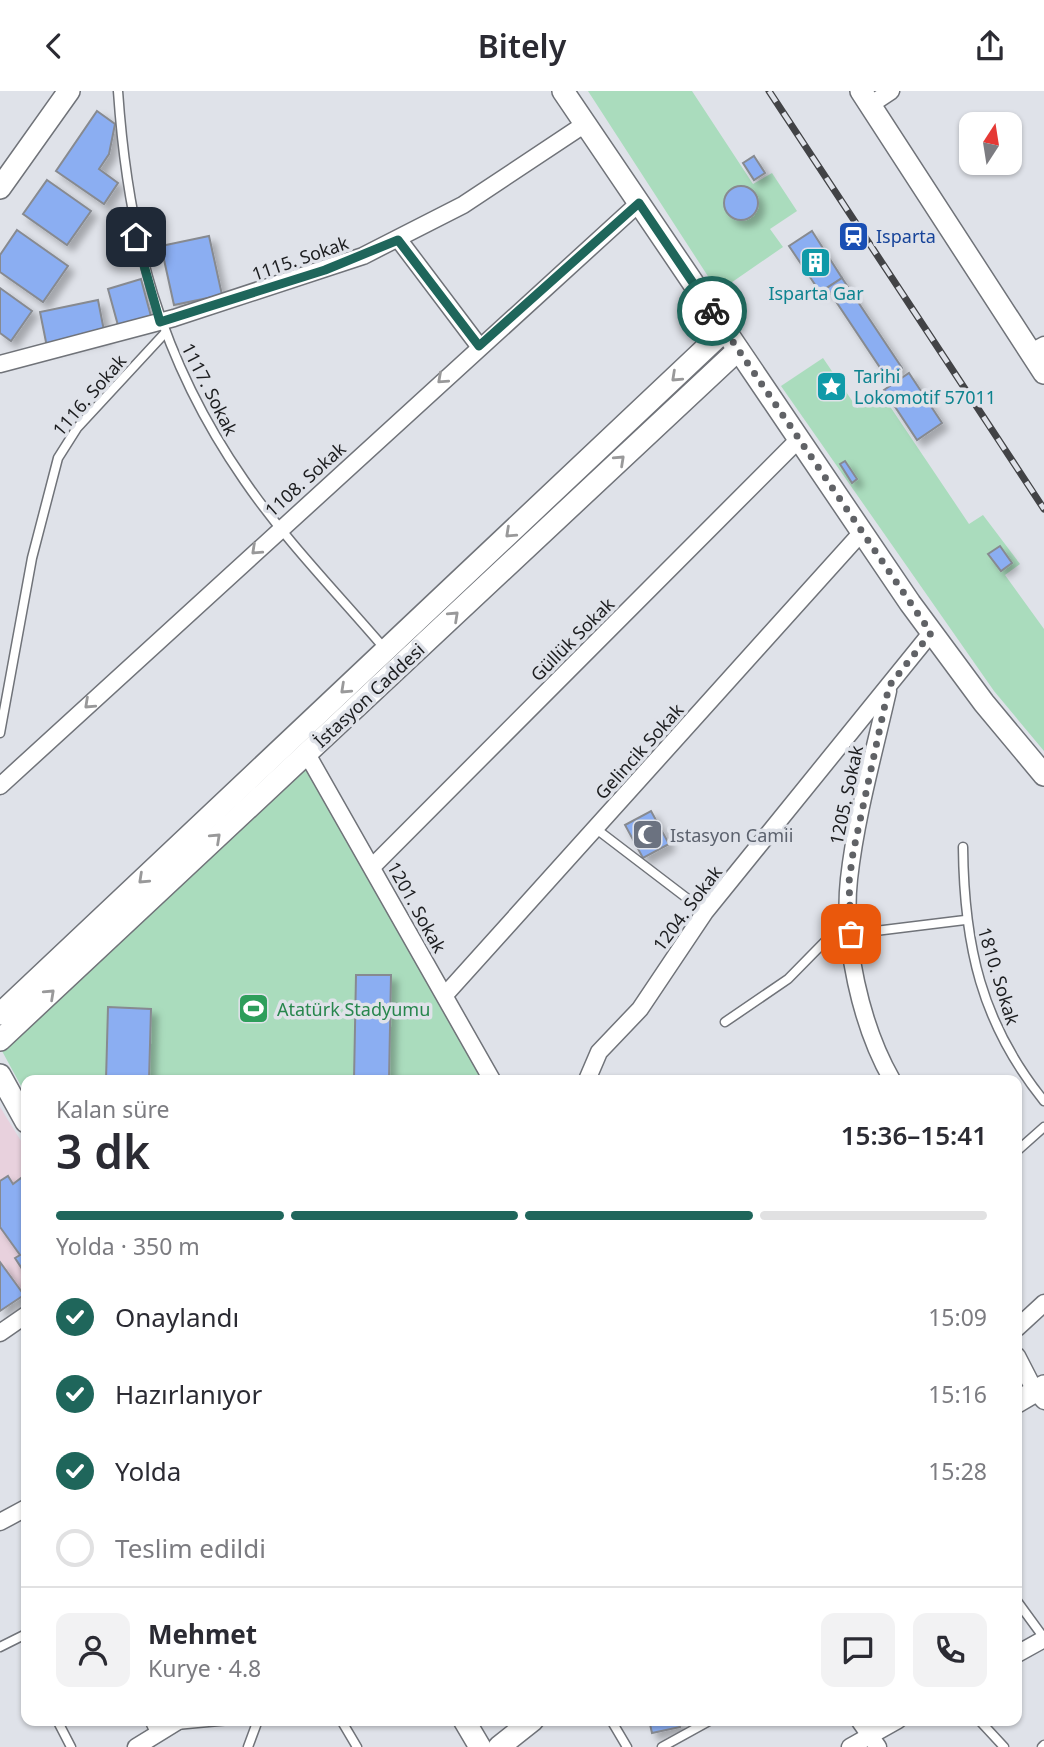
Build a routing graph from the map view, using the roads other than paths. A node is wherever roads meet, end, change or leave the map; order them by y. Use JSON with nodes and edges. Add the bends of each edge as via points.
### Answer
{"nodes":[{"id":1,"x":118,"y":91,"type":"edge"},
{"id":2,"x":563,"y":91,"type":"edge"},
{"id":3,"x":891,"y":91,"type":"edge"},
{"id":4,"x":65,"y":93,"type":"edge"},
{"id":5,"x":866,"y":98,"type":"edge"},
{"id":6,"x":585,"y":124,"type":"junction"},
{"id":7,"x":0,"y":188,"type":"edge"},
{"id":8,"x":639,"y":203,"type":"junction"},
{"id":9,"x":398,"y":240,"type":"junction"},
{"id":10,"x":162,"y":328,"type":"junction"},
{"id":11,"x":725,"y":330,"type":"junction"},
{"id":12,"x":479,"y":346,"type":"junction"},
{"id":13,"x":1037,"y":348,"type":"edge"},
{"id":14,"x":738,"y":350,"type":"junction"},
{"id":15,"x":0,"y":364,"type":"edge"},
{"id":16,"x":1044,"y":373,"type":"edge"},
{"id":17,"x":799,"y":439,"type":"junction"},
{"id":18,"x":280,"y":527,"type":"junction"},
{"id":19,"x":862,"y":532,"type":"junction"},
{"id":20,"x":931,"y":633,"type":"junction"},
{"id":21,"x":386,"y":650,"type":"junction"},
{"id":22,"x":889,"y":686,"type":"junction"},
{"id":23,"x":0,"y":733,"type":"edge"},
{"id":24,"x":306,"y":754,"type":"junction"},
{"id":25,"x":1044,"y":775,"type":"edge"},
{"id":26,"x":0,"y":786,"type":"edge"},
{"id":27,"x":595,"y":828,"type":"junction"},
{"id":28,"x":963,"y":847,"type":"dead end"},
{"id":29,"x":372,"y":867,"type":"junction"},
{"id":30,"x":705,"y":912,"type":"junction"},
{"id":31,"x":849,"y":916,"type":"junction"},
{"id":32,"x":965,"y":920,"type":"junction"},
{"id":33,"x":851,"y":934,"type":"junction"},
{"id":34,"x":445,"y":996,"type":"junction"},
{"id":35,"x":0,"y":1014,"type":"edge"},
{"id":36,"x":725,"y":1022,"type":"dead end"},
{"id":37,"x":0,"y":1040,"type":"edge"},
{"id":38,"x":0,"y":1075,"type":"edge"},
{"id":39,"x":489,"y":1075,"type":"edge"},
{"id":40,"x":589,"y":1075,"type":"edge"},
{"id":41,"x":890,"y":1075,"type":"edge"},
{"id":42,"x":1044,"y":1101,"type":"edge"},
{"id":43,"x":21,"y":1113,"type":"edge"},
{"id":44,"x":1044,"y":1127,"type":"edge"},
{"id":45,"x":1022,"y":1147,"type":"edge"},
{"id":46,"x":1044,"y":1303,"type":"edge"},
{"id":47,"x":21,"y":1318,"type":"edge"},
{"id":48,"x":1022,"y":1323,"type":"edge"},
{"id":49,"x":0,"y":1333,"type":"edge"},
{"id":50,"x":1022,"y":1367,"type":"edge"},
{"id":51,"x":1035,"y":1395,"type":"edge"},
{"id":52,"x":21,"y":1511,"type":"edge"},
{"id":53,"x":0,"y":1522,"type":"edge"},
{"id":54,"x":1022,"y":1608,"type":"edge"},
{"id":55,"x":21,"y":1636,"type":"edge"},
{"id":56,"x":1044,"y":1638,"type":"edge"},
{"id":57,"x":0,"y":1647,"type":"edge"},
{"id":58,"x":1022,"y":1651,"type":"edge"},
{"id":59,"x":60,"y":1726,"type":"edge"},
{"id":60,"x":152,"y":1726,"type":"edge"},
{"id":61,"x":171,"y":1726,"type":"edge"},
{"id":62,"x":256,"y":1726,"type":"edge"},
{"id":63,"x":345,"y":1726,"type":"edge"},
{"id":64,"x":468,"y":1726,"type":"edge"},
{"id":65,"x":525,"y":1726,"type":"edge"},
{"id":66,"x":615,"y":1726,"type":"edge"},
{"id":67,"x":700,"y":1726,"type":"edge"},
{"id":68,"x":863,"y":1726,"type":"edge"},
{"id":69,"x":891,"y":1726,"type":"edge"},
{"id":70,"x":985,"y":1726,"type":"edge"},
{"id":71,"x":156,"y":1735,"type":"junction"},
{"id":72,"x":874,"y":1742,"type":"edge"},
{"id":73,"x":71,"y":1747,"type":"edge"},
{"id":74,"x":136,"y":1747,"type":"edge"},
{"id":75,"x":248,"y":1747,"type":"edge"},
{"id":76,"x":357,"y":1747,"type":"edge"},
{"id":77,"x":480,"y":1747,"type":"edge"},
{"id":78,"x":499,"y":1747,"type":"edge"},
{"id":79,"x":627,"y":1747,"type":"edge"},
{"id":80,"x":662,"y":1747,"type":"edge"},
{"id":81,"x":850,"y":1747,"type":"edge"},
{"id":82,"x":1004,"y":1747,"type":"edge"}],
"edges":[{"from":1,"to":10,"type":"lane","name":"1117. Sokak","via":[[127,193]]},
{"from":2,"to":6,"type":"main road"},
{"from":3,"to":5,"type":"street"},
{"from":4,"to":7,"type":"main road"},
{"from":5,"to":13,"type":"main road"},
{"from":6,"to":8,"type":"main road"},
{"from":6,"to":9,"type":"street","name":"1115. Sokak","via":[[463,205]]},
{"from":8,"to":11,"type":"main road"},
{"from":8,"to":12,"type":"street","name":"1108. Sokak"},
{"from":9,"to":10,"type":"street","name":"1115. Sokak"},
{"from":9,"to":12,"type":"street"},
{"from":10,"to":15,"type":"street","name":"1115. Sokak"},
{"from":10,"to":18,"type":"lane","name":"1117. Sokak","via":[[218,441]]},
{"from":10,"to":23,"type":"lane","name":"1116. Sokak","via":[[77,428],[58,458],[32,558]]},
{"from":11,"to":14,"type":"main road"},
{"from":11,"to":21,"type":"main road","name":"İstasyon Caddesi","one_way":true},
{"from":12,"to":18,"type":"street","name":"1108. Sokak","one_way":true},
{"from":13,"to":16,"type":"main road"},
{"from":14,"to":17,"type":"main road"},
{"from":24,"to":14,"type":"main road","name":"İstasyon Caddesi","one_way":true},
{"from":17,"to":19,"type":"main road"},
{"from":17,"to":29,"type":"street","name":"Güllük Sokak"},
{"from":18,"to":21,"type":"lane","name":"1117. Sokak"},
{"from":18,"to":26,"type":"street","name":"1108. Sokak","one_way":true},
{"from":19,"to":20,"type":"main road"},
{"from":19,"to":27,"type":"street","name":"Gelincik Sokak"},
{"from":20,"to":22,"type":"street","name":"1204. Sokak"},
{"from":20,"to":25,"type":"main road"},
{"from":21,"to":35,"type":"main road","name":"İstasyon Caddesi","one_way":true},
{"from":22,"to":30,"type":"street","name":"1204. Sokak"},
{"from":22,"to":31,"type":"street","name":"1205. Sokak","via":[[853,853]]},
{"from":24,"to":29,"type":"street","name":"1201. Sokak"},
{"from":37,"to":24,"type":"main road","name":"İstasyon Caddesi","one_way":true},
{"from":27,"to":30,"type":"lane"},
{"from":27,"to":34,"type":"street","name":"Gelincik Sokak"},
{"from":28,"to":32,"type":"lane","name":"1810. Sokak"},
{"from":29,"to":34,"type":"street","name":"1201. Sokak"},
{"from":30,"to":40,"type":"street","name":"1204. Sokak","via":[[640,1009],[599,1052]]},
{"from":31,"to":33,"type":"street","name":"1205. Sokak"},
{"from":31,"to":36,"type":"lane","via":[[788,979]]},
{"from":32,"to":33,"type":"lane"},
{"from":32,"to":42,"type":"lane","name":"1810. Sokak","via":[[979,979],[1003,1041]]},
{"from":33,"to":41,"type":"street","name":"1205. Sokak","via":[[867,1029]]},
{"from":34,"to":39,"type":"street","name":"1201. Sokak"},
{"from":38,"to":43,"type":"main road"},
{"from":44,"to":45,"type":"lane"},
{"from":46,"to":48,"type":"street"},
{"from":47,"to":49,"type":"street"},
{"from":50,"to":51,"type":"street"},
{"from":52,"to":53,"type":"street"},
{"from":54,"to":56,"type":"lane"},
{"from":55,"to":57,"type":"lane"},
{"from":56,"to":58,"type":"street"},
{"from":59,"to":73,"type":"lane"},
{"from":60,"to":71,"type":"lane"},
{"from":61,"to":71,"type":"street"},
{"from":62,"to":75,"type":"lane"},
{"from":63,"to":76,"type":"lane"},
{"from":64,"to":77,"type":"main road"},
{"from":65,"to":78,"type":"main road"},
{"from":66,"to":79,"type":"lane"},
{"from":67,"to":80,"type":"lane"},
{"from":68,"to":72,"type":"street"},
{"from":69,"to":72,"type":"street"},
{"from":70,"to":82,"type":"lane"},
{"from":71,"to":74,"type":"street"},
{"from":72,"to":81,"type":"street"}]}
